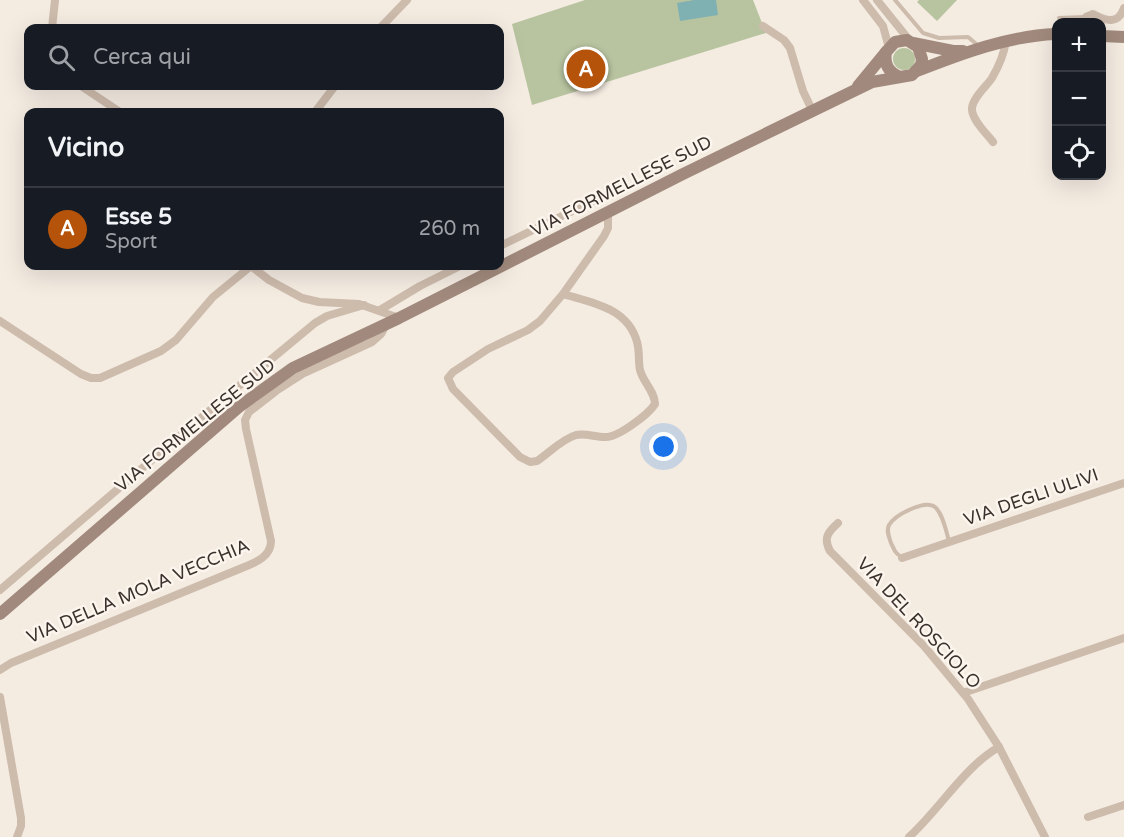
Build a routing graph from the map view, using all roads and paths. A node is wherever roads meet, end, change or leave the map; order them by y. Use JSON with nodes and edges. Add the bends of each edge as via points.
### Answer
{"nodes":[{"id":1,"x":55,"y":0,"type":"edge"},
{"id":2,"x":407,"y":0,"type":"edge"},
{"id":3,"x":863,"y":0,"type":"edge"},
{"id":4,"x":877,"y":0,"type":"edge"},
{"id":5,"x":895,"y":0,"type":"edge"},
{"id":6,"x":1124,"y":8,"type":"edge"},
{"id":7,"x":1088,"y":18,"type":"edge"},
{"id":8,"x":1103,"y":18,"type":"edge"},
{"id":9,"x":1106,"y":19,"type":"edge"},
{"id":10,"x":52,"y":24,"type":"edge"},
{"id":11,"x":384,"y":24,"type":"edge"},
{"id":12,"x":764,"y":26,"type":"dead end"},
{"id":13,"x":1052,"y":34,"type":"edge"},
{"id":14,"x":1106,"y":36,"type":"edge"},
{"id":15,"x":1124,"y":37,"type":"edge"},
{"id":16,"x":1006,"y":41,"type":"junction"},
{"id":17,"x":912,"y":42,"type":"junction"},
{"id":18,"x":977,"y":48,"type":"junction"},
{"id":19,"x":887,"y":50,"type":"junction"},
{"id":20,"x":917,"y":71,"type":"junction"},
{"id":21,"x":900,"y":77,"type":"junction"},
{"id":22,"x":87,"y":90,"type":"edge"},
{"id":23,"x":332,"y":90,"type":"edge"},
{"id":24,"x":855,"y":90,"type":"junction"},
{"id":25,"x":114,"y":108,"type":"edge"},
{"id":26,"x":318,"y":108,"type":"edge"},
{"id":27,"x":813,"y":112,"type":"junction"},
{"id":28,"x":993,"y":142,"type":"dead end"},
{"id":29,"x":593,"y":201,"type":"dead end"},
{"id":30,"x":608,"y":212,"type":"junction"},
{"id":31,"x":504,"y":244,"type":"edge"},
{"id":32,"x":504,"y":265,"type":"edge"},
{"id":33,"x":246,"y":270,"type":"edge"},
{"id":34,"x":256,"y":270,"type":"edge"},
{"id":35,"x":452,"y":270,"type":"edge"},
{"id":36,"x":494,"y":270,"type":"edge"},
{"id":37,"x":563,"y":294,"type":"junction"},
{"id":38,"x":364,"y":305,"type":"junction"},
{"id":39,"x":380,"y":310,"type":"junction"},
{"id":40,"x":399,"y":318,"type":"junction"},
{"id":41,"x":0,"y":321,"type":"edge"},
{"id":42,"x":387,"y":324,"type":"junction"},
{"id":43,"x":1124,"y":483,"type":"edge"},
{"id":44,"x":838,"y":523,"type":"dead end"},
{"id":45,"x":949,"y":542,"type":"junction"},
{"id":46,"x":902,"y":558,"type":"joint"},
{"id":47,"x":0,"y":590,"type":"edge"},
{"id":48,"x":0,"y":614,"type":"edge"},
{"id":49,"x":1124,"y":638,"type":"edge"},
{"id":50,"x":0,"y":670,"type":"edge"},
{"id":51,"x":963,"y":693,"type":"junction"},
{"id":52,"x":0,"y":697,"type":"edge"},
{"id":53,"x":999,"y":747,"type":"junction"},
{"id":54,"x":1124,"y":805,"type":"edge"},
{"id":55,"x":1089,"y":817,"type":"dead end"},
{"id":56,"x":17,"y":837,"type":"edge"},
{"id":57,"x":909,"y":837,"type":"edge"},
{"id":58,"x":1045,"y":837,"type":"edge"}],
"edges":[{"from":1,"to":10,"type":"street"},
{"from":2,"to":11,"type":"street"},
{"from":3,"to":19,"type":"street","via":[[883,26]]},
{"from":4,"to":17,"type":"street"},
{"from":5,"to":18,"type":"lane","via":[[923,33],[939,38],[968,37]]},
{"from":6,"to":9,"type":"street","via":[[1118,18]]},
{"from":7,"to":8,"type":"street","via":[[1093,14]]},
{"from":12,"to":27,"type":"street","via":[[790,48]]},
{"from":13,"to":16,"type":"street"},
{"from":14,"to":15,"type":"street"},
{"from":16,"to":18,"type":"street"},
{"from":16,"to":28,"type":"street","via":[[993,76],[972,108],[974,117]]},
{"from":17,"to":18,"type":"street","via":[[953,51]]},
{"from":17,"to":19,"type":"street","via":[[894,42]]},
{"from":17,"to":20,"type":"street","via":[[922,59]]},
{"from":18,"to":20,"type":"street"},
{"from":19,"to":21,"type":"street","via":[[886,64]]},
{"from":19,"to":24,"type":"street","name":"VIA FORMELLESE SUD"},
{"from":20,"to":21,"type":"street"},
{"from":21,"to":24,"type":"street","name":"VIA FORMELLESE SUD"},
{"from":22,"to":25,"type":"street"},
{"from":23,"to":26,"type":"street"},
{"from":24,"to":27,"type":"street","name":"VIA FORMELLESE SUD"},
{"from":27,"to":30,"type":"street","name":"VIA FORMELLESE SUD"},
{"from":29,"to":31,"type":"street"},
{"from":30,"to":32,"type":"street","name":"VIA FORMELLESE SUD"},
{"from":30,"to":37,"type":"street","via":[[604,236]]},
{"from":33,"to":41,"type":"street","via":[[213,297],[176,340],[100,378],[81,374]]},
{"from":34,"to":38,"type":"street","via":[[302,298]]},
{"from":35,"to":39,"type":"street"},
{"from":36,"to":40,"type":"street","name":"VIA FORMELLESE SUD"},
{"from":37,"to":37,"type":"street","via":[[537,324],[488,349],[448,378],[453,389],[527,462],[537,461],[576,435],[614,436],[655,404],[640,370],[636,339],[627,322],[605,306]]},
{"from":38,"to":39,"type":"street"},
{"from":38,"to":47,"type":"street","via":[[315,323]]},
{"from":39,"to":40,"type":"street"},
{"from":40,"to":42,"type":"street","name":"VIA FORMELLESE SUD"},
{"from":42,"to":48,"type":"street","name":"VIA FORMELLESE SUD","via":[[305,361],[275,380]]},
{"from":42,"to":50,"type":"street","name":"VIA DELLA MOLA VECCHIA","via":[[375,340],[297,377],[246,417],[271,543],[266,555]]},
{"from":43,"to":45,"type":"street","name":"VIA DEGLI ULIVI"},
{"from":44,"to":51,"type":"street","name":"VIA DEL ROSCIOLO","via":[[827,535],[830,551]]},
{"from":45,"to":46,"type":"street","name":"VIA DEGLI ULIVI"},
{"from":45,"to":46,"type":"lane","name":"VIA DEGLI ULIVI","via":[[934,507],[913,508],[897,516],[889,527],[888,536]]},
{"from":49,"to":51,"type":"street"},
{"from":51,"to":53,"type":"street","name":"VIA DEL ROSCIOLO"},
{"from":52,"to":56,"type":"street","via":[[21,818]]},
{"from":53,"to":57,"type":"street","via":[[979,760]]},
{"from":53,"to":58,"type":"street","name":"VIA DEL ROSCIOLO"},
{"from":54,"to":55,"type":"street"}]}
